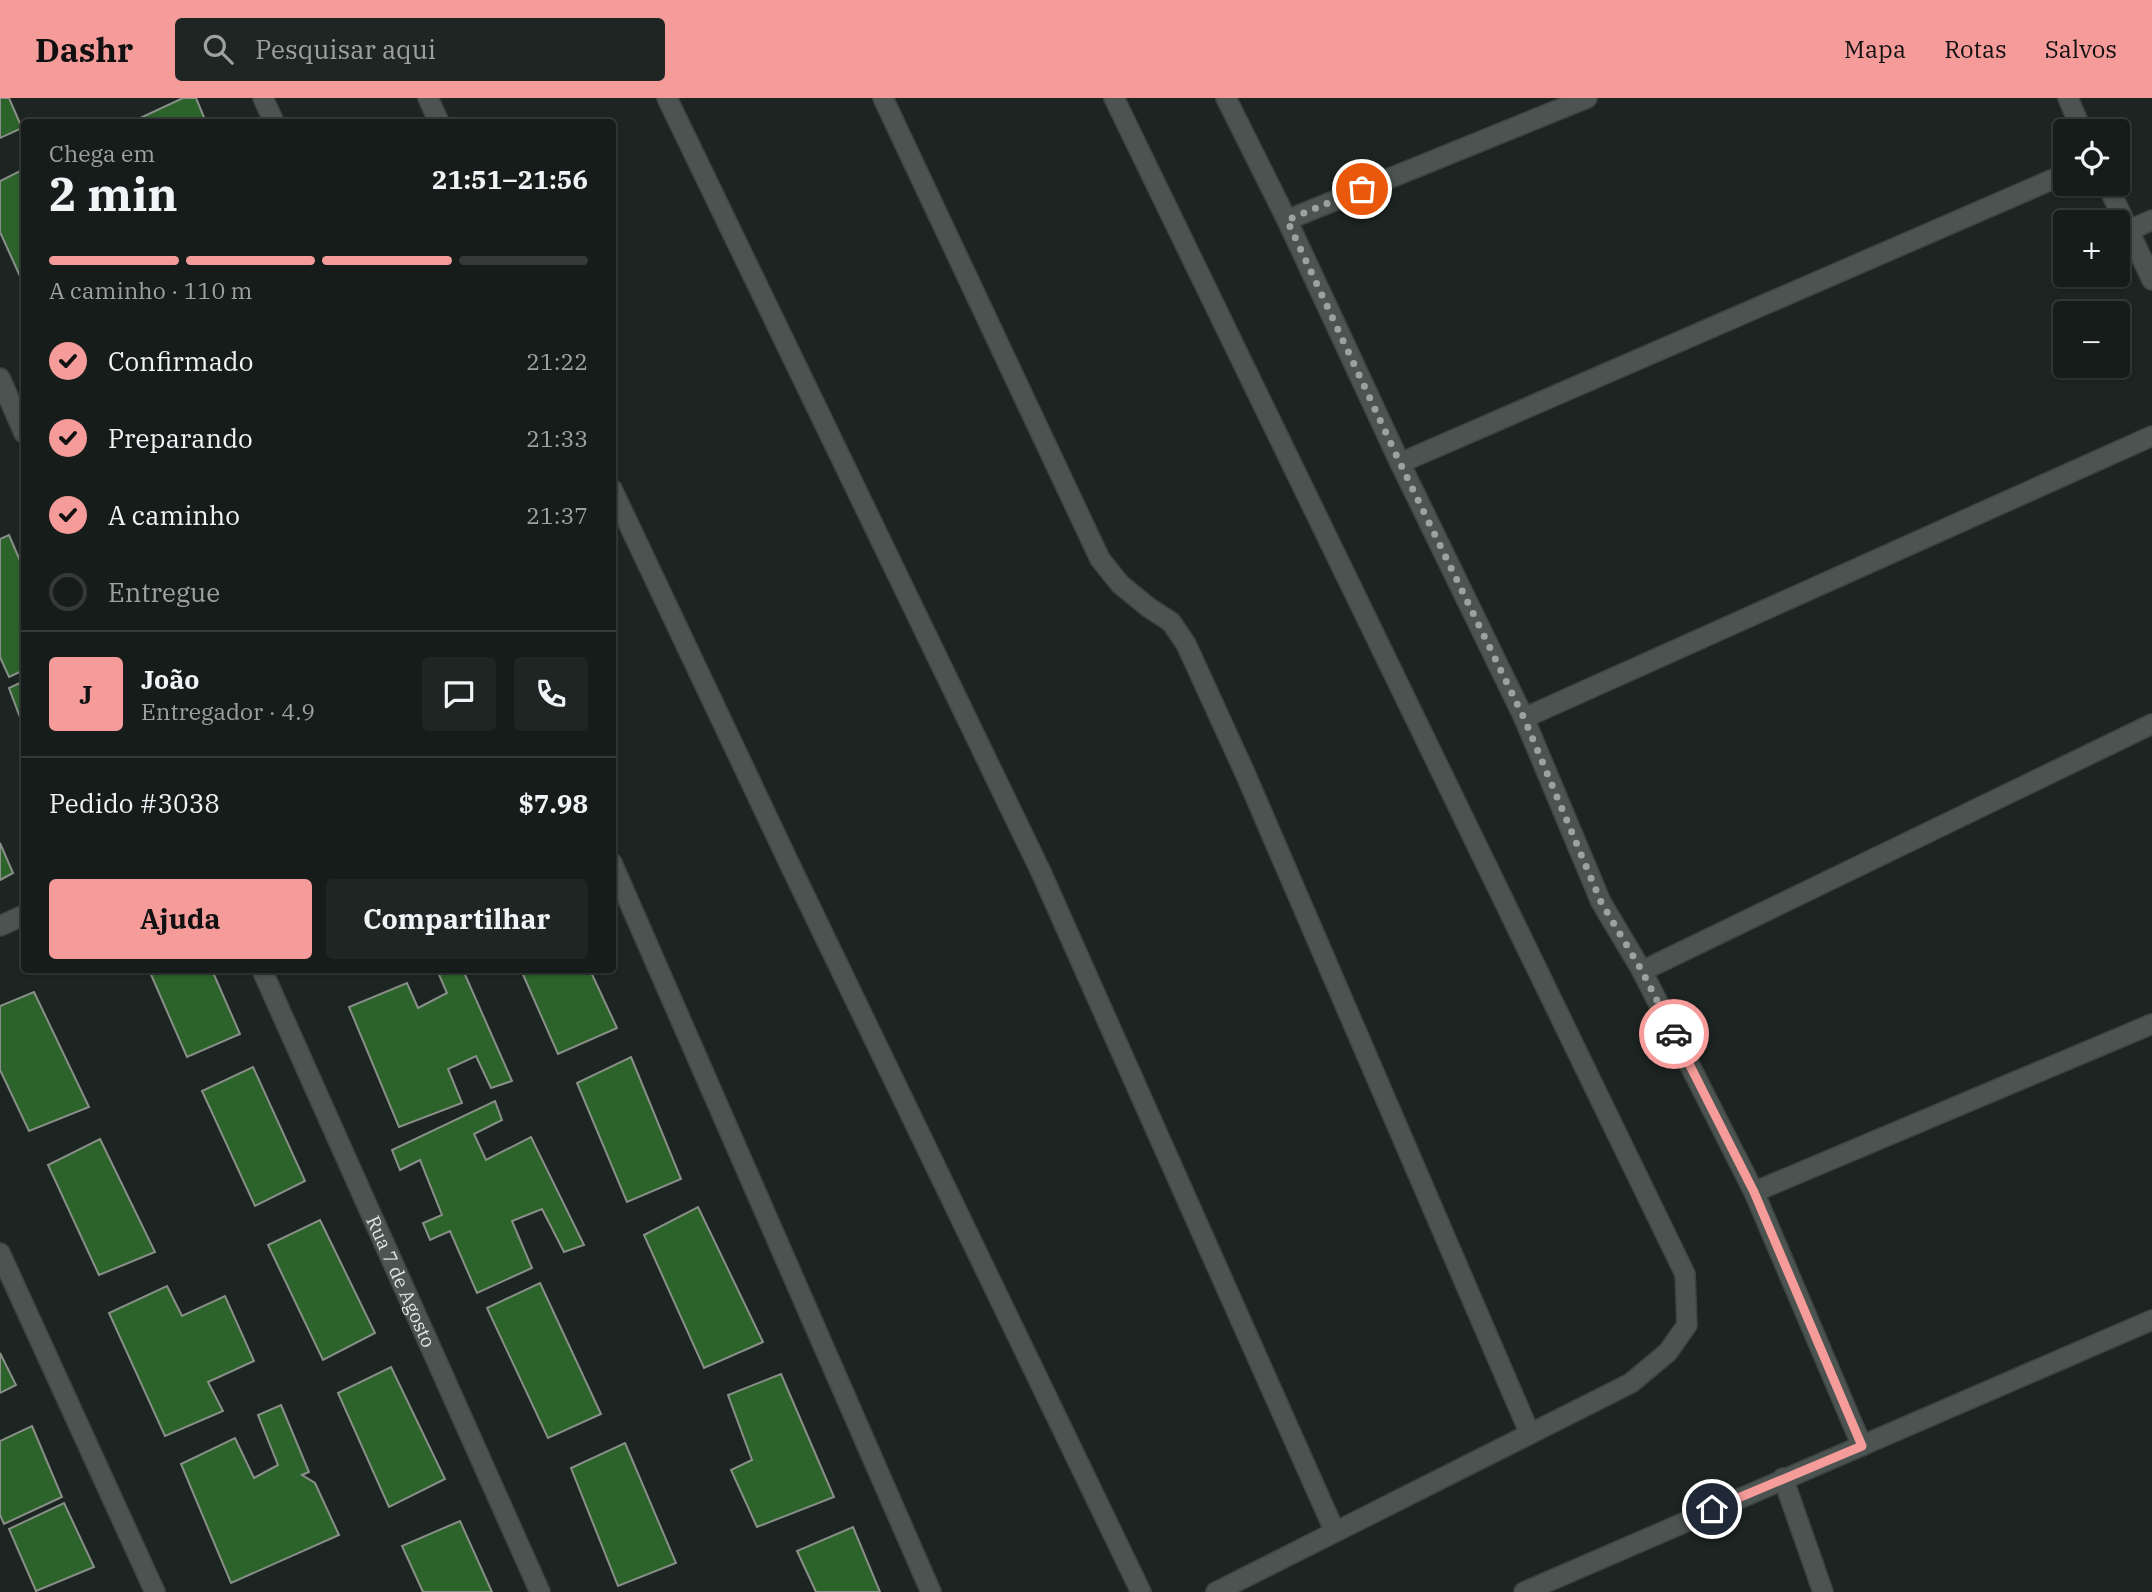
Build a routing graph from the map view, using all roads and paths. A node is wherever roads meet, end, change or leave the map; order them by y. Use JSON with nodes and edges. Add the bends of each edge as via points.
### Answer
{"nodes":[{"id":1,"x":262,"y":98,"type":"edge"},
{"id":2,"x":428,"y":98,"type":"edge"},
{"id":3,"x":667,"y":98,"type":"edge"},
{"id":4,"x":883,"y":98,"type":"edge"},
{"id":5,"x":1114,"y":98,"type":"edge"},
{"id":6,"x":1226,"y":98,"type":"edge"},
{"id":7,"x":1587,"y":98,"type":"edge"},
{"id":8,"x":2068,"y":98,"type":"edge"},
{"id":9,"x":272,"y":119,"type":"edge"},
{"id":10,"x":438,"y":119,"type":"edge"},
{"id":11,"x":2077,"y":119,"type":"edge"},
{"id":12,"x":2053,"y":179,"type":"edge"},
{"id":13,"x":1287,"y":220,"type":"junction"},
{"id":14,"x":2152,"y":220,"type":"edge"},
{"id":15,"x":2130,"y":230,"type":"joint"},
{"id":16,"x":2152,"y":280,"type":"edge"},
{"id":17,"x":0,"y":378,"type":"edge"},
{"id":18,"x":21,"y":426,"type":"edge"},
{"id":19,"x":2152,"y":436,"type":"edge"},
{"id":20,"x":1400,"y":463,"type":"junction"},
{"id":21,"x":616,"y":497,"type":"edge"},
{"id":22,"x":1524,"y":718,"type":"junction"},
{"id":23,"x":2152,"y":724,"type":"edge"},
{"id":24,"x":616,"y":872,"type":"edge"},
{"id":25,"x":21,"y":916,"type":"edge"},
{"id":26,"x":0,"y":926,"type":"edge"},
{"id":27,"x":1642,"y":971,"type":"junction"},
{"id":28,"x":263,"y":973,"type":"edge"},
{"id":29,"x":2152,"y":1024,"type":"edge"},
{"id":30,"x":1754,"y":1192,"type":"junction"},
{"id":31,"x":0,"y":1253,"type":"edge"},
{"id":32,"x":2152,"y":1320,"type":"edge"},
{"id":33,"x":1530,"y":1434,"type":"junction"},
{"id":34,"x":1862,"y":1446,"type":"junction"},
{"id":35,"x":1783,"y":1478,"type":"junction"},
{"id":36,"x":1335,"y":1532,"type":"junction"},
{"id":37,"x":155,"y":1592,"type":"edge"},
{"id":38,"x":540,"y":1592,"type":"edge"},
{"id":39,"x":931,"y":1592,"type":"edge"},
{"id":40,"x":1141,"y":1592,"type":"edge"},
{"id":41,"x":1216,"y":1592,"type":"edge"},
{"id":42,"x":1524,"y":1592,"type":"edge"},
{"id":43,"x":1823,"y":1592,"type":"edge"}],
"edges":[{"from":1,"to":9,"type":"street"},
{"from":2,"to":10,"type":"street"},
{"from":3,"to":36,"type":"street","via":[[1041,872]]},
{"from":4,"to":33,"type":"street","via":[[1100,559],[1120,584],[1171,622],[1186,643]]},
{"from":5,"to":33,"type":"street","via":[[1685,1274],[1687,1325],[1668,1352],[1631,1383]]},
{"from":6,"to":13,"type":"street"},
{"from":7,"to":13,"type":"street"},
{"from":8,"to":11,"type":"street"},
{"from":12,"to":20,"type":"street"},
{"from":13,"to":20,"type":"street"},
{"from":14,"to":15,"type":"street"},
{"from":15,"to":16,"type":"street"},
{"from":17,"to":18,"type":"street"},
{"from":19,"to":22,"type":"street"},
{"from":20,"to":22,"type":"street"},
{"from":21,"to":40,"type":"street"},
{"from":22,"to":27,"type":"street","via":[[1601,902]]},
{"from":23,"to":27,"type":"street"},
{"from":24,"to":39,"type":"street"},
{"from":25,"to":26,"type":"street"},
{"from":27,"to":30,"type":"street"},
{"from":28,"to":38,"type":"street","name":"Rua 7 de Agosto"},
{"from":29,"to":30,"type":"street"},
{"from":30,"to":34,"type":"street"},
{"from":31,"to":37,"type":"street"},
{"from":32,"to":34,"type":"street"},
{"from":33,"to":36,"type":"street"},
{"from":34,"to":35,"type":"street"},
{"from":35,"to":42,"type":"street"},
{"from":35,"to":43,"type":"street"},
{"from":36,"to":41,"type":"street"}]}
